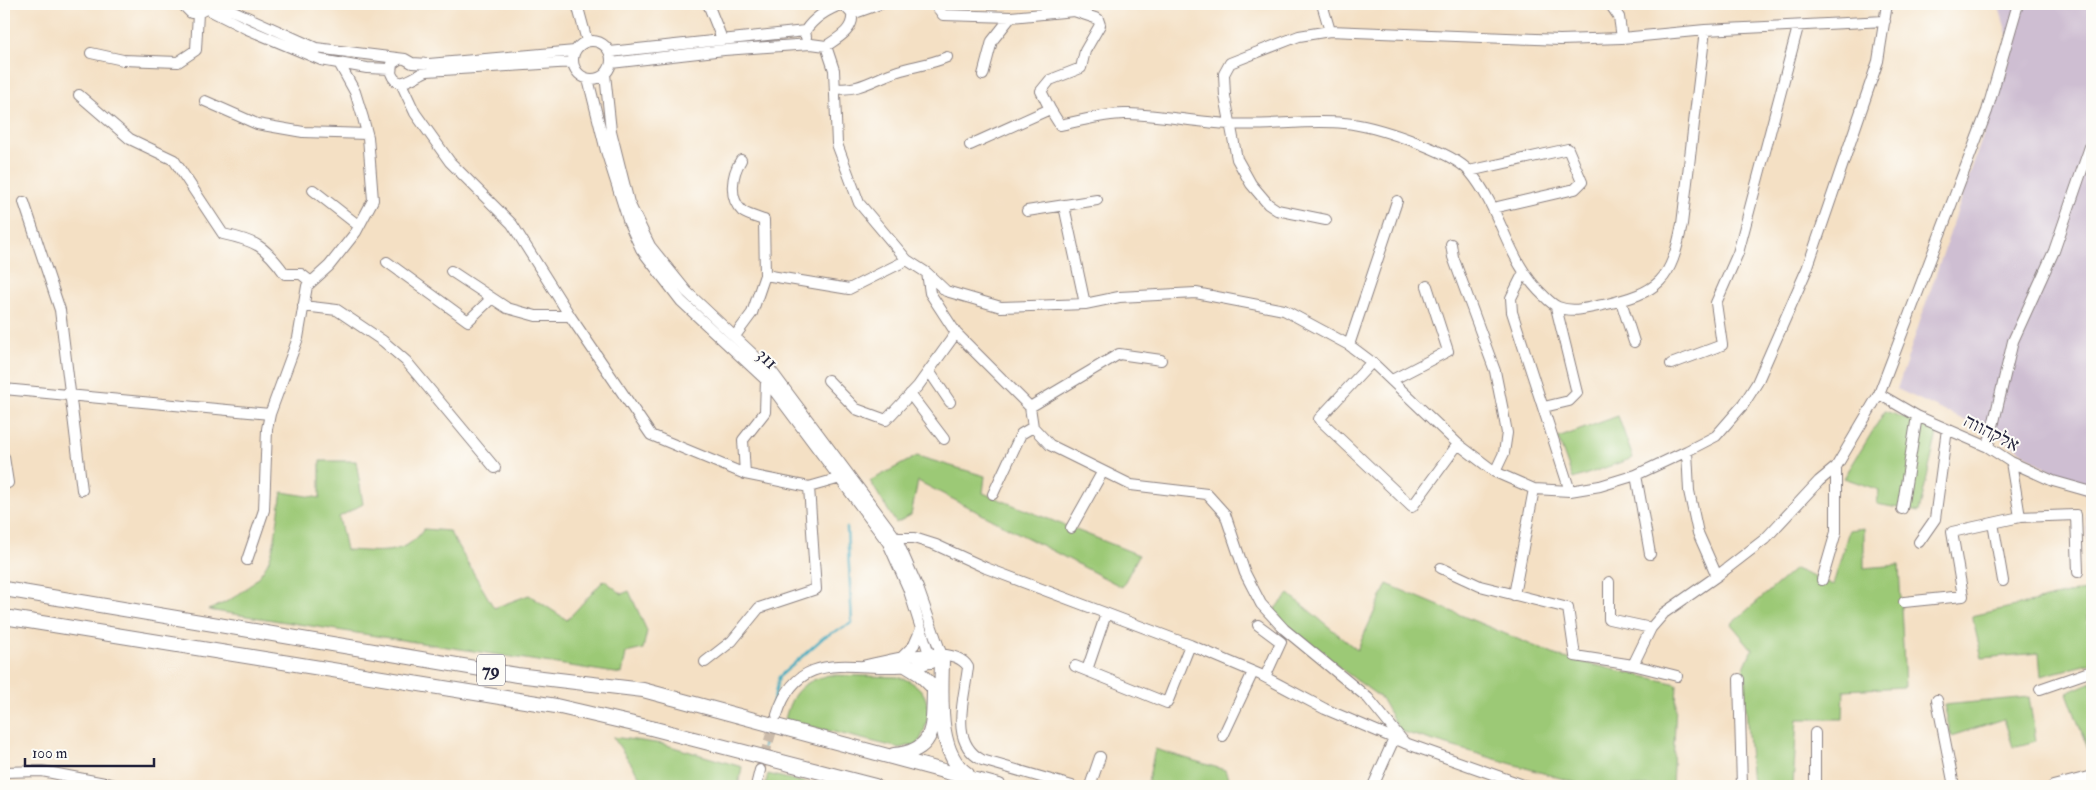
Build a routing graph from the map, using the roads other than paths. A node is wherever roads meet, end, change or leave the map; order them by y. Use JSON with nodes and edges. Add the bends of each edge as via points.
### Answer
{"nodes":[{"id":1,"x":182,"y":4,"type":"edge"},
{"id":2,"x":218,"y":4,"type":"edge"},
{"id":3,"x":577,"y":4,"type":"edge"},
{"id":4,"x":708,"y":4,"type":"edge"},
{"id":5,"x":843,"y":4,"type":"edge"},
{"id":6,"x":880,"y":4,"type":"edge"},
{"id":7,"x":935,"y":4,"type":"edge"},
{"id":8,"x":1322,"y":4,"type":"edge"},
{"id":9,"x":1610,"y":4,"type":"edge"},
{"id":10,"x":1887,"y":4,"type":"edge"},
{"id":11,"x":2018,"y":4,"type":"edge"},
{"id":12,"x":828,"y":7,"type":"edge"},
{"id":13,"x":204,"y":8,"type":"edge"},
{"id":14,"x":852,"y":14,"type":"junction"},
{"id":15,"x":1011,"y":17,"type":"junction"},
{"id":16,"x":1885,"y":21,"type":"junction"},
{"id":17,"x":1798,"y":27,"type":"junction"},
{"id":18,"x":1705,"y":30,"type":"junction"},
{"id":19,"x":805,"y":31,"type":"junction"},
{"id":20,"x":1330,"y":31,"type":"junction"},
{"id":21,"x":1622,"y":38,"type":"junction"},
{"id":22,"x":722,"y":39,"type":"junction"},
{"id":23,"x":587,"y":41,"type":"junction"},
{"id":24,"x":811,"y":44,"type":"junction"},
{"id":25,"x":826,"y":46,"type":"junction"},
{"id":26,"x":575,"y":50,"type":"junction"},
{"id":27,"x":90,"y":53,"type":"dead end"},
{"id":28,"x":611,"y":57,"type":"junction"},
{"id":29,"x":947,"y":57,"type":"dead end"},
{"id":30,"x":399,"y":59,"type":"junction"},
{"id":31,"x":573,"y":62,"type":"junction"},
{"id":32,"x":412,"y":63,"type":"junction"},
{"id":33,"x":339,"y":64,"type":"junction"},
{"id":34,"x":391,"y":69,"type":"junction"},
{"id":35,"x":605,"y":74,"type":"junction"},
{"id":36,"x":984,"y":75,"type":"dead end"},
{"id":37,"x":414,"y":76,"type":"junction"},
{"id":38,"x":588,"y":79,"type":"junction"},
{"id":39,"x":401,"y":83,"type":"junction"},
{"id":40,"x":835,"y":88,"type":"junction"},
{"id":41,"x":79,"y":96,"type":"dead end"},
{"id":42,"x":205,"y":101,"type":"dead end"},
{"id":43,"x":1050,"y":108,"type":"junction"},
{"id":44,"x":1231,"y":124,"type":"junction"},
{"id":45,"x":367,"y":134,"type":"junction"},
{"id":46,"x":2092,"y":141,"type":"edge"},
{"id":47,"x":970,"y":145,"type":"dead end"},
{"id":48,"x":741,"y":160,"type":"dead end"},
{"id":49,"x":1469,"y":171,"type":"junction"},
{"id":50,"x":314,"y":190,"type":"dead end"},
{"id":51,"x":1097,"y":200,"type":"dead end"},
{"id":52,"x":1397,"y":200,"type":"dead end"},
{"id":53,"x":24,"y":202,"type":"dead end"},
{"id":54,"x":1064,"y":206,"type":"junction"},
{"id":55,"x":1493,"y":208,"type":"junction"},
{"id":56,"x":1027,"y":210,"type":"dead end"},
{"id":57,"x":1326,"y":220,"type":"dead end"},
{"id":58,"x":359,"y":226,"type":"junction"},
{"id":59,"x":1451,"y":244,"type":"dead end"},
{"id":60,"x":907,"y":260,"type":"junction"},
{"id":61,"x":387,"y":262,"type":"dead end"},
{"id":62,"x":451,"y":271,"type":"dead end"},
{"id":63,"x":927,"y":273,"type":"junction"},
{"id":64,"x":1523,"y":274,"type":"junction"},
{"id":65,"x":765,"y":275,"type":"junction"},
{"id":66,"x":312,"y":282,"type":"junction"},
{"id":67,"x":1427,"y":286,"type":"dead end"},
{"id":68,"x":492,"y":298,"type":"junction"},
{"id":69,"x":1621,"y":301,"type":"junction"},
{"id":70,"x":1085,"y":304,"type":"junction"},
{"id":71,"x":303,"y":306,"type":"junction"},
{"id":72,"x":1556,"y":307,"type":"junction"},
{"id":73,"x":570,"y":316,"type":"junction"},
{"id":74,"x":956,"y":333,"type":"junction"},
{"id":75,"x":735,"y":336,"type":"junction"},
{"id":76,"x":1634,"y":342,"type":"dead end"},
{"id":77,"x":1349,"y":345,"type":"junction"},
{"id":78,"x":1161,"y":360,"type":"dead end"},
{"id":79,"x":1372,"y":362,"type":"junction"},
{"id":80,"x":1671,"y":364,"type":"dead end"},
{"id":81,"x":929,"y":371,"type":"junction"},
{"id":82,"x":766,"y":380,"type":"junction"},
{"id":83,"x":828,"y":380,"type":"dead end"},
{"id":84,"x":1392,"y":380,"type":"junction"},
{"id":85,"x":4,"y":389,"type":"edge"},
{"id":86,"x":910,"y":394,"type":"junction"},
{"id":87,"x":1879,"y":394,"type":"junction"},
{"id":88,"x":72,"y":395,"type":"junction"},
{"id":89,"x":950,"y":402,"type":"dead end"},
{"id":90,"x":1030,"y":407,"type":"junction"},
{"id":91,"x":1544,"y":407,"type":"junction"},
{"id":92,"x":270,"y":414,"type":"junction"},
{"id":93,"x":1918,"y":416,"type":"junction"},
{"id":94,"x":1033,"y":426,"type":"junction"},
{"id":95,"x":1947,"y":429,"type":"junction"},
{"id":96,"x":944,"y":439,"type":"dead end"},
{"id":97,"x":1458,"y":444,"type":"junction"},
{"id":98,"x":1988,"y":447,"type":"junction"},
{"id":99,"x":1687,"y":451,"type":"junction"},
{"id":100,"x":4,"y":457,"type":"edge"},
{"id":101,"x":2011,"y":462,"type":"junction"},
{"id":102,"x":1836,"y":467,"type":"junction"},
{"id":103,"x":495,"y":468,"type":"dead end"},
{"id":104,"x":1103,"y":471,"type":"junction"},
{"id":105,"x":1496,"y":472,"type":"junction"},
{"id":106,"x":745,"y":474,"type":"junction"},
{"id":107,"x":1636,"y":475,"type":"junction"},
{"id":108,"x":844,"y":477,"type":"junction"},
{"id":109,"x":8,"y":483,"type":"dead end"},
{"id":110,"x":809,"y":487,"type":"junction"},
{"id":111,"x":1534,"y":489,"type":"junction"},
{"id":112,"x":82,"y":490,"type":"dead end"},
{"id":113,"x":1570,"y":491,"type":"junction"},
{"id":114,"x":2092,"y":492,"type":"edge"},
{"id":115,"x":992,"y":494,"type":"dead end"},
{"id":116,"x":1902,"y":509,"type":"dead end"},
{"id":117,"x":2020,"y":517,"type":"junction"},
{"id":118,"x":1993,"y":523,"type":"junction"},
{"id":119,"x":1071,"y":528,"type":"dead end"},
{"id":120,"x":892,"y":541,"type":"junction"},
{"id":121,"x":1919,"y":542,"type":"dead end"},
{"id":122,"x":1650,"y":554,"type":"dead end"},
{"id":123,"x":247,"y":560,"type":"dead end"},
{"id":124,"x":1441,"y":568,"type":"dead end"},
{"id":125,"x":2078,"y":572,"type":"dead end"},
{"id":126,"x":1717,"y":576,"type":"junction"},
{"id":127,"x":1822,"y":580,"type":"dead end"},
{"id":128,"x":2003,"y":581,"type":"dead end"},
{"id":129,"x":1609,"y":582,"type":"dead end"},
{"id":130,"x":4,"y":589,"type":"edge"},
{"id":131,"x":1514,"y":595,"type":"junction"},
{"id":132,"x":1904,"y":602,"type":"dead end"},
{"id":133,"x":1106,"y":614,"type":"junction"},
{"id":134,"x":4,"y":617,"type":"edge"},
{"id":135,"x":1258,"y":625,"type":"dead end"},
{"id":136,"x":1651,"y":628,"type":"junction"},
{"id":137,"x":921,"y":630,"type":"junction"},
{"id":138,"x":1190,"y":644,"type":"junction"},
{"id":139,"x":934,"y":657,"type":"junction"},
{"id":140,"x":705,"y":662,"type":"dead end"},
{"id":141,"x":903,"y":662,"type":"junction"},
{"id":142,"x":1633,"y":665,"type":"junction"},
{"id":143,"x":1075,"y":666,"type":"dead end"},
{"id":144,"x":1087,"y":670,"type":"junction"},
{"id":145,"x":2092,"y":671,"type":"edge"},
{"id":146,"x":1253,"y":672,"type":"junction"},
{"id":147,"x":1677,"y":676,"type":"dead end"},
{"id":148,"x":1265,"y":677,"type":"junction"},
{"id":149,"x":1739,"y":679,"type":"dead end"},
{"id":150,"x":934,"y":688,"type":"junction"},
{"id":151,"x":2040,"y":689,"type":"dead end"},
{"id":152,"x":1937,"y":700,"type":"dead end"},
{"id":153,"x":777,"y":715,"type":"tunnel mouth"},
{"id":154,"x":1815,"y":733,"type":"dead end"},
{"id":155,"x":1223,"y":736,"type":"dead end"},
{"id":156,"x":1394,"y":738,"type":"junction"},
{"id":157,"x":1405,"y":743,"type":"junction"},
{"id":158,"x":888,"y":756,"type":"junction"},
{"id":159,"x":1100,"y":757,"type":"dead end"},
{"id":160,"x":760,"y":770,"type":"tunnel mouth"},
{"id":161,"x":4,"y":772,"type":"edge"},
{"id":162,"x":2092,"y":776,"type":"edge"},
{"id":163,"x":972,"y":778,"type":"junction"},
{"id":164,"x":850,"y":779,"type":"junction"},
{"id":165,"x":2092,"y":785,"type":"edge"},
{"id":166,"x":120,"y":786,"type":"edge"},
{"id":167,"x":756,"y":786,"type":"edge"},
{"id":168,"x":870,"y":786,"type":"edge"},
{"id":169,"x":874,"y":786,"type":"edge"},
{"id":170,"x":999,"y":786,"type":"edge"},
{"id":171,"x":1072,"y":786,"type":"edge"},
{"id":172,"x":1090,"y":786,"type":"edge"},
{"id":173,"x":1372,"y":786,"type":"edge"},
{"id":174,"x":1526,"y":786,"type":"edge"},
{"id":175,"x":1742,"y":786,"type":"edge"},
{"id":176,"x":1815,"y":786,"type":"edge"},
{"id":177,"x":1954,"y":786,"type":"edge"},
{"id":178,"x":2052,"y":786,"type":"edge"},
{"id":179,"x":2089,"y":786,"type":"edge"}],
"edges":[{"from":1,"to":13,"type":"street","via":[[187,10]]},
{"from":2,"to":30,"type":"street","via":[[316,48]]},
{"from":3,"to":23,"type":"street"},
{"from":4,"to":22,"type":"street"},
{"from":5,"to":12,"type":"street"},
{"from":5,"to":14,"type":"street","via":[[850,8]]},
{"from":6,"to":14,"type":"street"},
{"from":7,"to":15,"type":"street","via":[[943,15]]},
{"from":8,"to":20,"type":"street"},
{"from":9,"to":21,"type":"street","via":[[1619,17]]},
{"from":10,"to":16,"type":"street"},
{"from":11,"to":87,"type":"street","via":[[1987,111]]},
{"from":12,"to":19,"type":"street"},
{"from":13,"to":27,"type":"street","via":[[196,50],[178,62],[123,60]]},
{"from":13,"to":33,"type":"street","via":[[247,30]]},
{"from":14,"to":25,"type":"street","via":[[851,25]]},
{"from":15,"to":36,"type":"street","via":[[992,41]]},
{"from":15,"to":43,"type":"street","via":[[1074,11],[1098,19],[1100,25],[1085,52],[1081,68],[1050,80],[1042,91]]},
{"from":16,"to":17,"type":"street"},
{"from":16,"to":99,"type":"street","via":[[1878,61],[1807,269],[1784,326],[1743,405],[1716,436]]},
{"from":17,"to":18,"type":"street"},
{"from":17,"to":80,"type":"street","via":[[1738,253],[1716,303],[1722,346]]},
{"from":18,"to":21,"type":"street"},
{"from":18,"to":69,"type":"street","via":[[1676,252],[1658,284],[1649,291]]},
{"from":19,"to":22,"type":"street"},
{"from":19,"to":24,"type":"street"},
{"from":20,"to":21,"type":"street","via":[[1560,40]]},
{"from":20,"to":44,"type":"street","via":[[1299,36],[1230,64],[1224,74]]},
{"from":22,"to":28,"type":"street"},
{"from":23,"to":26,"type":"street"},
{"from":23,"to":28,"type":"street","via":[[601,43]]},
{"from":24,"to":25,"type":"street"},
{"from":24,"to":28,"type":"street"},
{"from":25,"to":40,"type":"street","via":[[834,70]]},
{"from":26,"to":31,"type":"street"},
{"from":26,"to":32,"type":"street"},
{"from":28,"to":35,"type":"street"},
{"from":29,"to":40,"type":"street","via":[[898,71],[855,89]]},
{"from":30,"to":32,"type":"street"},
{"from":30,"to":34,"type":"street"},
{"from":31,"to":37,"type":"street","via":[[428,71]]},
{"from":31,"to":38,"type":"street","via":[[579,74]]},
{"from":32,"to":37,"type":"street"},
{"from":33,"to":34,"type":"street"},
{"from":33,"to":45,"type":"street","via":[[355,92]]},
{"from":34,"to":39,"type":"street","via":[[392,77]]},
{"from":35,"to":38,"type":"street"},
{"from":35,"to":75,"type":"street","name":"311","via":[[611,131],[629,203],[650,246],[687,292]]},
{"from":37,"to":39,"type":"street"},
{"from":38,"to":82,"type":"street","name":"311","via":[[606,150],[629,223],[641,249],[681,301]]},
{"from":39,"to":73,"type":"street","via":[[415,113],[450,162],[512,224]]},
{"from":40,"to":60,"type":"street","via":[[837,144],[859,203]]},
{"from":41,"to":66,"type":"street","via":[[130,139],[174,160],[223,234],[252,240],[273,258],[285,274],[301,274]]},
{"from":42,"to":45,"type":"street","via":[[257,124],[303,132]]},
{"from":43,"to":44,"type":"street","via":[[1060,125],[1126,114]]},
{"from":43,"to":47,"type":"street"},
{"from":44,"to":49,"type":"street","via":[[1344,122],[1424,146]]},
{"from":44,"to":57,"type":"street","via":[[1237,159],[1251,184],[1268,204],[1277,210]]},
{"from":45,"to":58,"type":"street","via":[[373,200]]},
{"from":46,"to":98,"type":"street","via":[[2054,251],[2013,341]]},
{"from":48,"to":65,"type":"street","via":[[732,179],[735,199],[742,212],[764,220]]},
{"from":49,"to":55,"type":"street"},
{"from":49,"to":55,"type":"street","via":[[1568,149],[1582,182],[1575,189]]},
{"from":50,"to":58,"type":"street"},
{"from":51,"to":54,"type":"street"},
{"from":52,"to":77,"type":"street"},
{"from":53,"to":88,"type":"street","via":[[60,310]]},
{"from":54,"to":56,"type":"street"},
{"from":54,"to":70,"type":"street"},
{"from":55,"to":64,"type":"street"},
{"from":58,"to":66,"type":"street","via":[[329,266]]},
{"from":59,"to":105,"type":"street","via":[[1495,371],[1503,411],[1507,433],[1504,453]]},
{"from":60,"to":63,"type":"street"},
{"from":60,"to":65,"type":"street","via":[[849,290]]},
{"from":61,"to":68,"type":"street","via":[[468,321]]},
{"from":62,"to":68,"type":"street"},
{"from":63,"to":70,"type":"street","via":[[946,291],[1001,307]]},
{"from":63,"to":74,"type":"street","via":[[930,293]]},
{"from":64,"to":72,"type":"street"},
{"from":64,"to":91,"type":"street","via":[[1510,298],[1512,312]]},
{"from":65,"to":75,"type":"street","via":[[752,313]]},
{"from":66,"to":71,"type":"street","via":[[307,286]]},
{"from":67,"to":84,"type":"street","via":[[1448,351]]},
{"from":68,"to":73,"type":"street","via":[[507,308],[536,316]]},
{"from":69,"to":72,"type":"street","via":[[1582,309]]},
{"from":69,"to":76,"type":"street"},
{"from":70,"to":77,"type":"street","via":[[1119,297],[1196,293],[1284,310]]},
{"from":71,"to":92,"type":"street","via":[[298,338]]},
{"from":71,"to":103,"type":"street","via":[[337,310],[384,341],[406,360]]},
{"from":72,"to":91,"type":"street","via":[[1577,393],[1568,401]]},
{"from":73,"to":106,"type":"street","via":[[651,435]]},
{"from":74,"to":81,"type":"street"},
{"from":74,"to":90,"type":"street"},
{"from":75,"to":108,"type":"street","name":"311","via":[[773,373]]},
{"from":77,"to":79,"type":"street"},
{"from":78,"to":90,"type":"street","via":[[1119,354]]},
{"from":79,"to":84,"type":"street"},
{"from":79,"to":97,"type":"street","via":[[1319,419],[1412,507]]},
{"from":81,"to":86,"type":"street"},
{"from":81,"to":89,"type":"street"},
{"from":82,"to":106,"type":"street","via":[[765,412],[743,440]]},
{"from":82,"to":108,"type":"street","name":"311"},
{"from":83,"to":86,"type":"street","via":[[856,408],[886,420]]},
{"from":84,"to":97,"type":"street"},
{"from":85,"to":88,"type":"street"},
{"from":86,"to":96,"type":"street"},
{"from":87,"to":93,"type":"street","name":"אלקהווה"},
{"from":87,"to":102,"type":"street"},
{"from":88,"to":92,"type":"street"},
{"from":88,"to":112,"type":"street"},
{"from":90,"to":94,"type":"street"},
{"from":91,"to":113,"type":"street"},
{"from":92,"to":123,"type":"street","via":[[264,510]]},
{"from":93,"to":95,"type":"street","name":"אלקהווה"},
{"from":93,"to":116,"type":"street"},
{"from":94,"to":104,"type":"street","via":[[1050,445]]},
{"from":94,"to":115,"type":"street","via":[[1021,434]]},
{"from":95,"to":98,"type":"street","name":"אלקהווה"},
{"from":95,"to":121,"type":"street","via":[[1936,519]]},
{"from":97,"to":105,"type":"street"},
{"from":98,"to":101,"type":"street","name":"אלקהווה"},
{"from":99,"to":107,"type":"street"},
{"from":99,"to":126,"type":"street","via":[[1688,490],[1696,524]]},
{"from":100,"to":109,"type":"street"},
{"from":101,"to":114,"type":"street","name":"אלקהווה","via":[[2053,481]]},
{"from":101,"to":117,"type":"street"},
{"from":102,"to":126,"type":"street","via":[[1765,538]]},
{"from":102,"to":127,"type":"street","via":[[1836,532]]},
{"from":104,"to":119,"type":"street"},
{"from":104,"to":157,"type":"street","via":[[1131,485],[1207,494],[1226,514],[1245,573],[1261,604],[1284,629],[1368,698]]},
{"from":105,"to":111,"type":"street"},
{"from":106,"to":110,"type":"street"},
{"from":107,"to":113,"type":"street"},
{"from":107,"to":122,"type":"street"},
{"from":108,"to":110,"type":"street"},
{"from":108,"to":120,"type":"street","name":"311"},
{"from":110,"to":140,"type":"street","via":[[816,589],[759,608],[732,641]]},
{"from":111,"to":113,"type":"street"},
{"from":111,"to":131,"type":"street"},
{"from":117,"to":118,"type":"street"},
{"from":117,"to":125,"type":"street","via":[[2076,515]]},
{"from":118,"to":128,"type":"street"},
{"from":118,"to":132,"type":"street","via":[[1952,532],[1963,596]]},
{"from":120,"to":133,"type":"street","via":[[914,538]]},
{"from":120,"to":137,"type":"street","name":"311"},
{"from":120,"to":139,"type":"street","name":"311","via":[[918,588]]},
{"from":124,"to":131,"type":"street","via":[[1480,586]]},
{"from":126,"to":136,"type":"street","via":[[1664,613]]},
{"from":129,"to":136,"type":"street","via":[[1609,619]]},
{"from":130,"to":158,"type":"highway","number":"79","via":[[517,675],[643,690]]},
{"from":131,"to":142,"type":"street","via":[[1568,608],[1575,656]]},
{"from":133,"to":138,"type":"street"},
{"from":133,"to":144,"type":"street"},
{"from":134,"to":164,"type":"highway","number":"79","via":[[556,706]]},
{"from":135,"to":148,"type":"street","via":[[1281,642]]},
{"from":136,"to":142,"type":"street"},
{"from":137,"to":139,"type":"street","name":"311"},
{"from":137,"to":141,"type":"street"},
{"from":138,"to":144,"type":"street","via":[[1167,703]]},
{"from":138,"to":146,"type":"street"},
{"from":139,"to":141,"type":"street"},
{"from":139,"to":150,"type":"highway"},
{"from":139,"to":163,"type":"highway","via":[[946,746],[951,760]]},
{"from":139,"to":171,"type":"street","via":[[961,658],[968,667],[960,719],[962,735],[970,752],[982,760]]},
{"from":141,"to":150,"type":"highway"},
{"from":141,"to":153,"type":"street","via":[[826,668],[800,677],[788,689]]},
{"from":142,"to":147,"type":"street"},
{"from":143,"to":144,"type":"street"},
{"from":145,"to":151,"type":"street"},
{"from":146,"to":148,"type":"street"},
{"from":146,"to":155,"type":"street"},
{"from":148,"to":156,"type":"street"},
{"from":149,"to":175,"type":"street"},
{"from":150,"to":158,"type":"highway","via":[[932,725],[927,742],[912,753]]},
{"from":152,"to":177,"type":"street"},
{"from":154,"to":176,"type":"street"},
{"from":156,"to":157,"type":"street"},
{"from":156,"to":173,"type":"street"},
{"from":157,"to":174,"type":"street"},
{"from":158,"to":163,"type":"highway","number":"79"},
{"from":159,"to":172,"type":"street"},
{"from":160,"to":167,"type":"street"},
{"from":161,"to":166,"type":"street","via":[[42,771]]},
{"from":162,"to":178,"type":"street"},
{"from":163,"to":170,"type":"highway","number":"79"},
{"from":164,"to":168,"type":"highway"},
{"from":164,"to":169,"type":"highway","number":"79"},
{"from":165,"to":179,"type":"street"}]}
